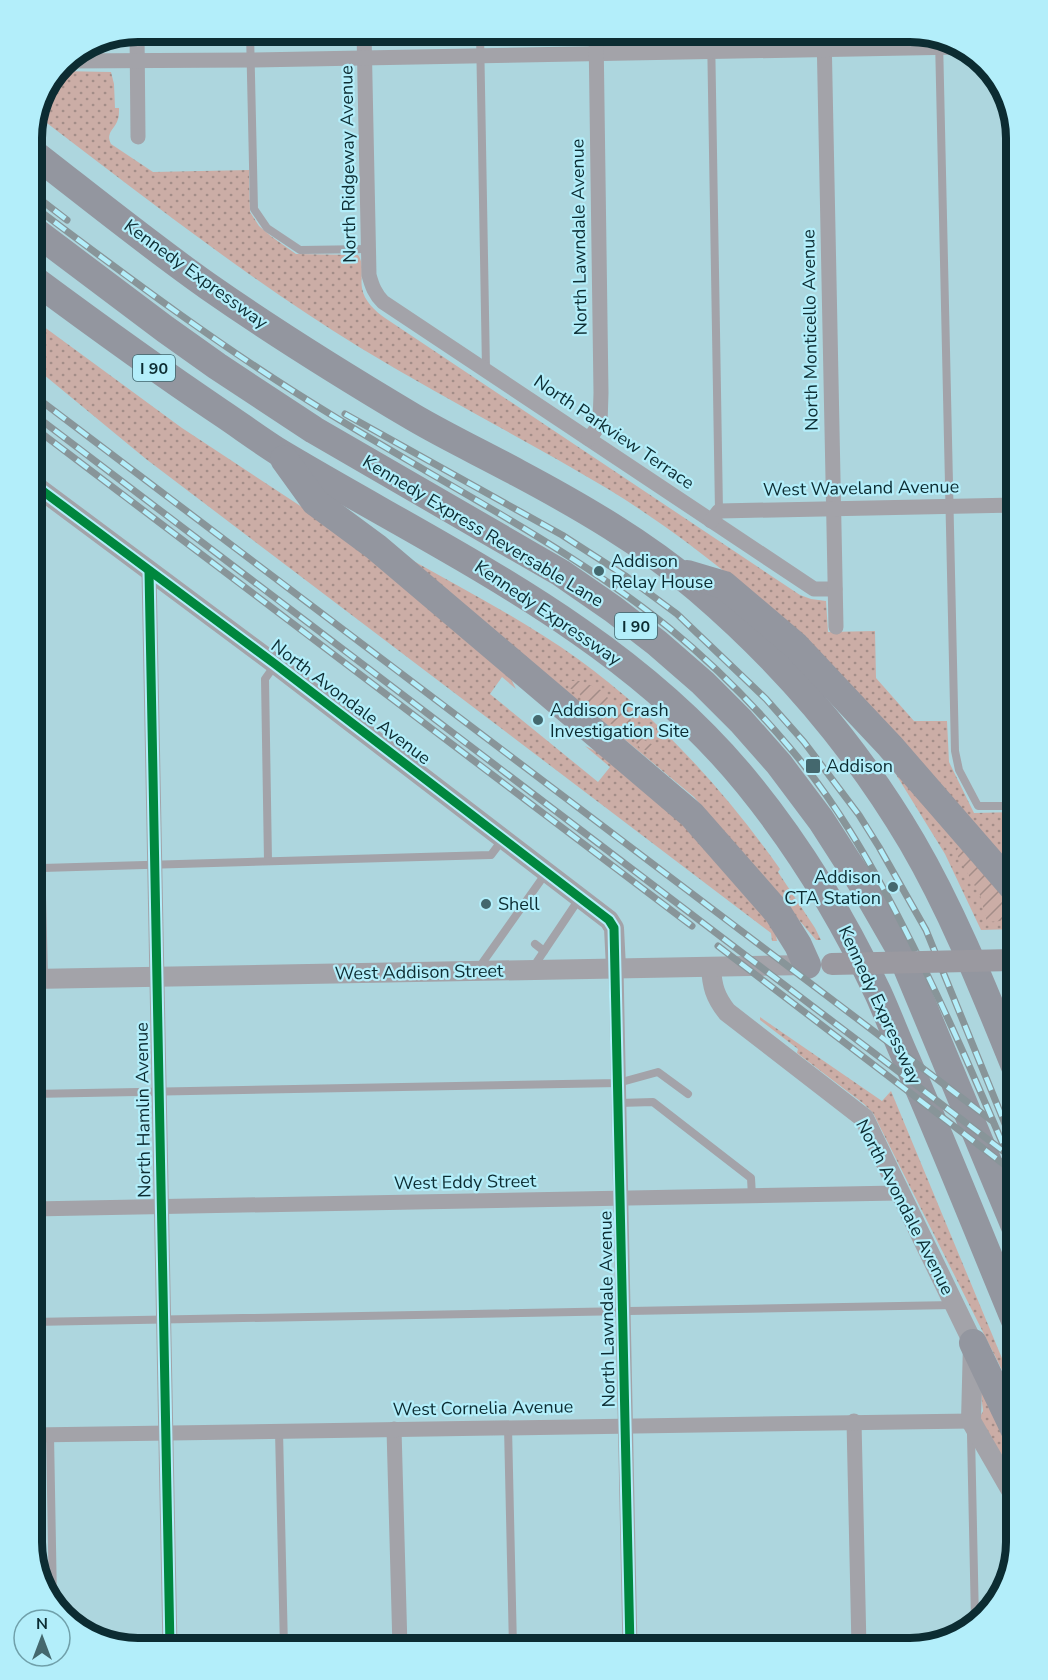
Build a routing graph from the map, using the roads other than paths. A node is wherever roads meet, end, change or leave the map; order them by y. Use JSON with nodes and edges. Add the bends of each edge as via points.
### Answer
{"nodes":[{"id":1,"x":137,"y":42,"type":"edge"},
{"id":2,"x":250,"y":42,"type":"edge"},
{"id":3,"x":364,"y":42,"type":"edge"},
{"id":4,"x":480,"y":42,"type":"edge"},
{"id":5,"x":596,"y":42,"type":"edge"},
{"id":6,"x":711,"y":42,"type":"edge"},
{"id":7,"x":824,"y":42,"type":"edge"},
{"id":8,"x":926,"y":44,"type":"edge"},
{"id":9,"x":939,"y":47,"type":"edge"},
{"id":10,"x":824,"y":49,"type":"junction"},
{"id":11,"x":711,"y":51,"type":"junction"},
{"id":12,"x":596,"y":54,"type":"junction"},
{"id":13,"x":481,"y":56,"type":"junction"},
{"id":14,"x":365,"y":58,"type":"junction"},
{"id":15,"x":250,"y":60,"type":"junction"},
{"id":16,"x":81,"y":61,"type":"edge"},
{"id":17,"x":137,"y":61,"type":"junction"},
{"id":18,"x":138,"y":137,"type":"dead end"},
{"id":19,"x":42,"y":161,"type":"edge"},
{"id":20,"x":42,"y":237,"type":"edge"},
{"id":21,"x":369,"y":249,"type":"junction"},
{"id":22,"x":42,"y":285,"type":"edge"},
{"id":23,"x":376,"y":295,"type":"joint"},
{"id":24,"x":486,"y":371,"type":"junction"},
{"id":25,"x":589,"y":439,"type":"junction"},
{"id":26,"x":280,"y":452,"type":"junction"},
{"id":27,"x":42,"y":491,"type":"edge"},
{"id":28,"x":1006,"y":505,"type":"edge"},
{"id":29,"x":949,"y":506,"type":"junction"},
{"id":30,"x":833,"y":508,"type":"junction"},
{"id":31,"x":715,"y":516,"type":"junction"},
{"id":32,"x":674,"y":570,"type":"junction"},
{"id":33,"x":149,"y":571,"type":"junction"},
{"id":34,"x":835,"y":589,"type":"junction"},
{"id":35,"x":836,"y":627,"type":"dead end"},
{"id":36,"x":275,"y":664,"type":"junction"},
{"id":37,"x":1006,"y":806,"type":"edge"},
{"id":38,"x":503,"y":839,"type":"junction"},
{"id":39,"x":268,"y":861,"type":"junction"},
{"id":40,"x":154,"y":864,"type":"junction"},
{"id":41,"x":42,"y":868,"type":"edge"},
{"id":42,"x":546,"y":872,"type":"junction"},
{"id":43,"x":1006,"y":878,"type":"edge"},
{"id":44,"x":580,"y":898,"type":"junction"},
{"id":45,"x":554,"y":920,"type":"dead end"},
{"id":46,"x":561,"y":926,"type":"junction"},
{"id":47,"x":544,"y":932,"type":"dead end"},
{"id":48,"x":553,"y":938,"type":"junction"},
{"id":49,"x":534,"y":944,"type":"dead end"},
{"id":50,"x":544,"y":951,"type":"junction"},
{"id":51,"x":1006,"y":960,"type":"edge"},
{"id":52,"x":819,"y":964,"type":"junction"},
{"id":53,"x":711,"y":967,"type":"junction"},
{"id":54,"x":616,"y":968,"type":"junction"},
{"id":55,"x":531,"y":970,"type":"junction"},
{"id":56,"x":477,"y":971,"type":"junction"},
{"id":57,"x":156,"y":977,"type":"junction"},
{"id":58,"x":42,"y":979,"type":"edge"},
{"id":59,"x":1006,"y":1044,"type":"edge"},
{"id":60,"x":618,"y":1083,"type":"junction"},
{"id":61,"x":159,"y":1092,"type":"junction"},
{"id":62,"x":42,"y":1094,"type":"edge"},
{"id":63,"x":688,"y":1094,"type":"dead end"},
{"id":64,"x":619,"y":1103,"type":"junction"},
{"id":65,"x":898,"y":1193,"type":"junction"},
{"id":66,"x":752,"y":1196,"type":"junction"},
{"id":67,"x":621,"y":1199,"type":"junction"},
{"id":68,"x":1006,"y":1203,"type":"edge"},
{"id":69,"x":161,"y":1206,"type":"junction"},
{"id":70,"x":42,"y":1209,"type":"edge"},
{"id":71,"x":1006,"y":1296,"type":"edge"},
{"id":72,"x":955,"y":1305,"type":"junction"},
{"id":73,"x":623,"y":1311,"type":"junction"},
{"id":74,"x":164,"y":1319,"type":"junction"},
{"id":75,"x":42,"y":1322,"type":"edge"},
{"id":76,"x":973,"y":1343,"type":"junction"},
{"id":77,"x":1006,"y":1410,"type":"edge"},
{"id":78,"x":971,"y":1420,"type":"junction"},
{"id":79,"x":854,"y":1421,"type":"junction"},
{"id":80,"x":626,"y":1425,"type":"junction"},
{"id":81,"x":508,"y":1427,"type":"junction"},
{"id":82,"x":394,"y":1429,"type":"junction"},
{"id":83,"x":279,"y":1431,"type":"junction"},
{"id":84,"x":166,"y":1433,"type":"junction"},
{"id":85,"x":42,"y":1435,"type":"edge"},
{"id":86,"x":50,"y":1435,"type":"junction"},
{"id":87,"x":1006,"y":1480,"type":"edge"},
{"id":88,"x":53,"y":1585,"type":"edge"},
{"id":89,"x":975,"y":1613,"type":"edge"},
{"id":90,"x":170,"y":1638,"type":"edge"},
{"id":91,"x":284,"y":1638,"type":"edge"},
{"id":92,"x":400,"y":1638,"type":"edge"},
{"id":93,"x":513,"y":1638,"type":"edge"},
{"id":94,"x":630,"y":1638,"type":"edge"},
{"id":95,"x":859,"y":1638,"type":"edge"}],
"edges":[{"from":1,"to":17,"type":"street"},
{"from":2,"to":15,"type":"lane"},
{"from":3,"to":14,"type":"street","name":"North Ridgeway Avenue"},
{"from":4,"to":13,"type":"lane"},
{"from":5,"to":12,"type":"street","name":"North Lawndale Avenue"},
{"from":6,"to":11,"type":"lane"},
{"from":7,"to":10,"type":"street","name":"North Monticello Avenue"},
{"from":8,"to":10,"type":"street"},
{"from":9,"to":29,"type":"lane"},
{"from":10,"to":11,"type":"street"},
{"from":10,"to":30,"type":"street","name":"North Monticello Avenue"},
{"from":11,"to":12,"type":"street"},
{"from":11,"to":31,"type":"lane"},
{"from":12,"to":13,"type":"street"},
{"from":12,"to":25,"type":"street","name":"North Lawndale Avenue","via":[[601,393],[600,423]]},
{"from":13,"to":14,"type":"street"},
{"from":13,"to":24,"type":"lane"},
{"from":14,"to":15,"type":"street"},
{"from":14,"to":21,"type":"street","name":"North Ridgeway Avenue"},
{"from":15,"to":17,"type":"street"},
{"from":15,"to":21,"type":"lane","via":[[254,209],[267,228],[300,250]]},
{"from":16,"to":17,"type":"street"},
{"from":17,"to":18,"type":"street"},
{"from":19,"to":32,"type":"highway","name":"Kennedy Expressway","via":[[208,287],[297,345],[417,419],[600,520]]},
{"from":20,"to":68,"type":"highway","name":"Kennedy Express Reversable Lane","number":"I 90","via":[[246,386],[324,436],[561,573],[613,609],[703,683],[741,721],[821,820],[898,946]]},
{"from":21,"to":23,"type":"street","name":"North Ridgeway Avenue","via":[[369,275]]},
{"from":22,"to":26,"type":"highway","name":"Kennedy Expressway","number":"I 90","via":[[159,371]]},
{"from":23,"to":24,"type":"street","name":"North Parkview Terrace"},
{"from":24,"to":25,"type":"street","name":"North Parkview Terrace"},
{"from":25,"to":31,"type":"street","name":"North Parkview Terrace"},
{"from":26,"to":52,"type":"highway","via":[[315,502],[376,547],[692,815],[778,914],[798,945]]},
{"from":26,"to":71,"type":"highway","name":"Kennedy Expressway","number":"I 90","via":[[485,570],[592,638],[680,711],[747,783],[814,875],[843,924],[878,994]]},
{"from":27,"to":33,"type":"street","name":"North Avondale Avenue"},
{"from":28,"to":29,"type":"street","name":"West Waveland Avenue"},
{"from":29,"to":30,"type":"street","name":"West Waveland Avenue"},
{"from":29,"to":37,"type":"lane","via":[[953,731],[959,770],[978,806]]},
{"from":30,"to":31,"type":"street","name":"West Waveland Avenue"},
{"from":30,"to":34,"type":"street","name":"North Monticello Avenue"},
{"from":31,"to":34,"type":"street","name":"North Parkview Terrace","via":[[814,589]]},
{"from":32,"to":43,"type":"highway","via":[[724,585],[796,646]]},
{"from":32,"to":59,"type":"highway","name":"Kennedy Expressway","via":[[787,675],[880,790],[944,902]]},
{"from":33,"to":36,"type":"street","name":"North Avondale Avenue"},
{"from":33,"to":40,"type":"street","name":"North Hamlin Avenue"},
{"from":34,"to":35,"type":"street","name":"North Monticello Avenue"},
{"from":36,"to":38,"type":"street","name":"North Avondale Avenue"},
{"from":36,"to":39,"type":"lane","via":[[265,679]]},
{"from":38,"to":39,"type":"lane","via":[[491,855]]},
{"from":38,"to":42,"type":"street","name":"North Avondale Avenue"},
{"from":39,"to":40,"type":"lane"},
{"from":40,"to":41,"type":"lane"},
{"from":40,"to":57,"type":"street","name":"North Hamlin Avenue"},
{"from":42,"to":44,"type":"street","name":"North Avondale Avenue"},
{"from":42,"to":56,"type":"lane","via":[[530,902]]},
{"from":44,"to":46,"type":"lane"},
{"from":44,"to":54,"type":"street","name":"North Avondale Avenue","via":[[614,928]]},
{"from":45,"to":46,"type":"lane"},
{"from":46,"to":48,"type":"lane"},
{"from":47,"to":48,"type":"lane"},
{"from":48,"to":50,"type":"lane"},
{"from":49,"to":50,"type":"lane"},
{"from":50,"to":55,"type":"lane"},
{"from":51,"to":52,"type":"main road","name":"West Addison Street","bridge":true},
{"from":52,"to":53,"type":"street","name":"West Addison Street"},
{"from":53,"to":54,"type":"street","name":"West Addison Street"},
{"from":53,"to":65,"type":"street","name":"North Avondale Avenue","via":[[712,987],[727,1012],[864,1118]]},
{"from":54,"to":55,"type":"street","name":"West Addison Street"},
{"from":54,"to":60,"type":"street","name":"North Lawndale Avenue"},
{"from":55,"to":56,"type":"street","name":"West Addison Street"},
{"from":56,"to":57,"type":"street","name":"West Addison Street"},
{"from":57,"to":58,"type":"street","name":"West Addison Street"},
{"from":57,"to":61,"type":"street","name":"North Hamlin Avenue"},
{"from":60,"to":61,"type":"lane"},
{"from":60,"to":63,"type":"lane","via":[[658,1072]]},
{"from":60,"to":64,"type":"street","name":"North Lawndale Avenue"},
{"from":61,"to":62,"type":"lane"},
{"from":61,"to":69,"type":"street","name":"North Hamlin Avenue"},
{"from":64,"to":66,"type":"lane","via":[[653,1102],[751,1178]]},
{"from":64,"to":67,"type":"street","name":"North Lawndale Avenue"},
{"from":65,"to":66,"type":"street","name":"West Eddy Street"},
{"from":65,"to":72,"type":"street","name":"North Avondale Avenue"},
{"from":66,"to":67,"type":"street","name":"West Eddy Street"},
{"from":67,"to":69,"type":"street","name":"West Eddy Street"},
{"from":67,"to":73,"type":"street","name":"North Lawndale Avenue"},
{"from":69,"to":70,"type":"street","name":"West Eddy Street"},
{"from":69,"to":74,"type":"street","name":"North Hamlin Avenue"},
{"from":72,"to":73,"type":"lane"},
{"from":72,"to":76,"type":"street","name":"North Avondale Avenue"},
{"from":73,"to":74,"type":"lane"},
{"from":73,"to":80,"type":"street","name":"North Lawndale Avenue"},
{"from":74,"to":75,"type":"lane"},
{"from":74,"to":84,"type":"street","name":"North Hamlin Avenue"},
{"from":76,"to":77,"type":"highway"},
{"from":76,"to":78,"type":"street","name":"North Avondale Avenue"},
{"from":78,"to":79,"type":"street","name":"West Cornelia Avenue"},
{"from":78,"to":87,"type":"street"},
{"from":78,"to":89,"type":"lane"},
{"from":79,"to":80,"type":"street","name":"West Cornelia Avenue"},
{"from":79,"to":95,"type":"street"},
{"from":80,"to":81,"type":"street","name":"West Cornelia Avenue"},
{"from":80,"to":94,"type":"street","name":"North Lawndale Avenue"},
{"from":81,"to":82,"type":"street","name":"West Cornelia Avenue"},
{"from":81,"to":93,"type":"lane"},
{"from":82,"to":83,"type":"street","name":"West Cornelia Avenue"},
{"from":82,"to":92,"type":"street"},
{"from":83,"to":84,"type":"street","name":"West Cornelia Avenue"},
{"from":83,"to":91,"type":"lane"},
{"from":84,"to":86,"type":"street","name":"West Cornelia Avenue"},
{"from":84,"to":90,"type":"street","name":"North Hamlin Avenue"},
{"from":85,"to":86,"type":"street","name":"West Cornelia Avenue"},
{"from":86,"to":88,"type":"lane"}]}
